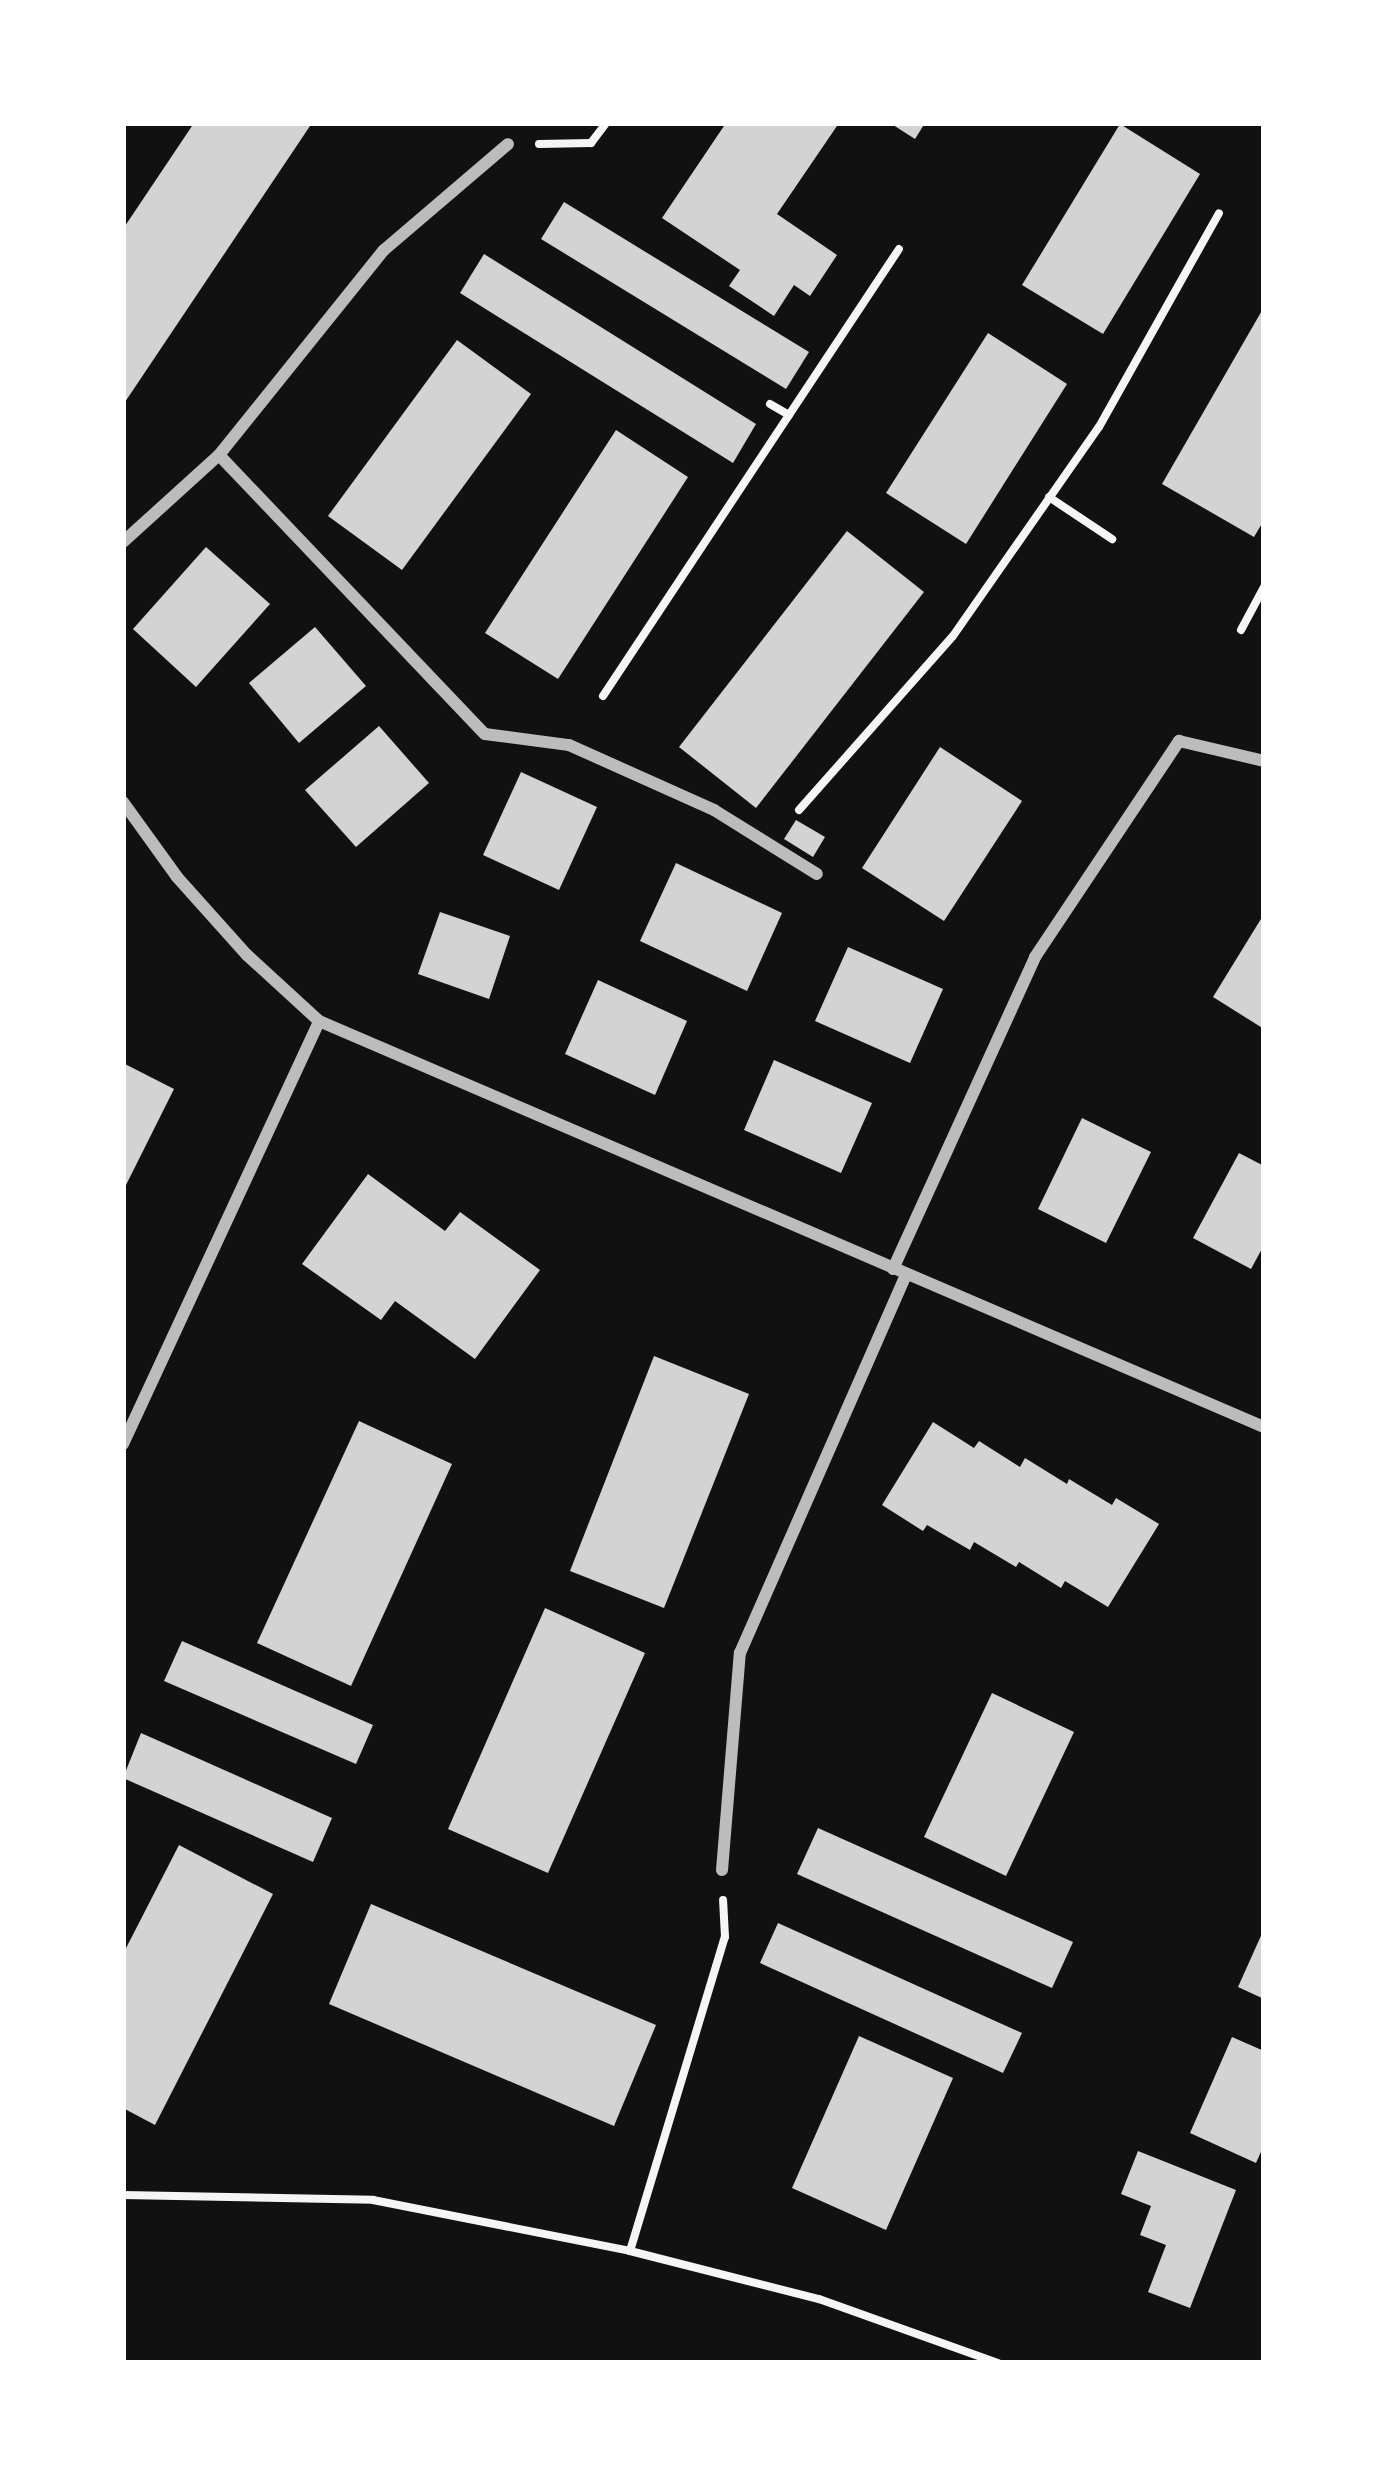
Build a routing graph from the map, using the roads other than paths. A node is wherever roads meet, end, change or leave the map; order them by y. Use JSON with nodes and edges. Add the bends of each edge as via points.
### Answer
{"nodes":[{"id":1,"x":508,"y":144,"type":"road end"},
{"id":2,"x":219,"y":455,"type":"junction"},
{"id":3,"x":123,"y":542,"type":"edge"},
{"id":4,"x":1264,"y":761,"type":"edge"},
{"id":5,"x":123,"y":802,"type":"edge"},
{"id":6,"x":817,"y":874,"type":"dead end"},
{"id":7,"x":319,"y":1021,"type":"junction"},
{"id":8,"x":899,"y":1273,"type":"junction"},
{"id":9,"x":1264,"y":1427,"type":"edge"},
{"id":10,"x":123,"y":1444,"type":"edge"},
{"id":11,"x":722,"y":1870,"type":"road end"}],
"edges":[{"from":1,"to":2,"type":"street","via":[[384,250]]},
{"from":2,"to":3,"type":"street"},
{"from":2,"to":6,"type":"street","via":[[484,734],[569,745],[714,809]]},
{"from":4,"to":8,"type":"street","via":[[1179,741],[1035,957]]},
{"from":5,"to":7,"type":"street","via":[[177,877]]},
{"from":7,"to":8,"type":"street"},
{"from":7,"to":10,"type":"street"},
{"from":8,"to":9,"type":"street"},
{"from":8,"to":11,"type":"street","via":[[740,1653]]}]}
